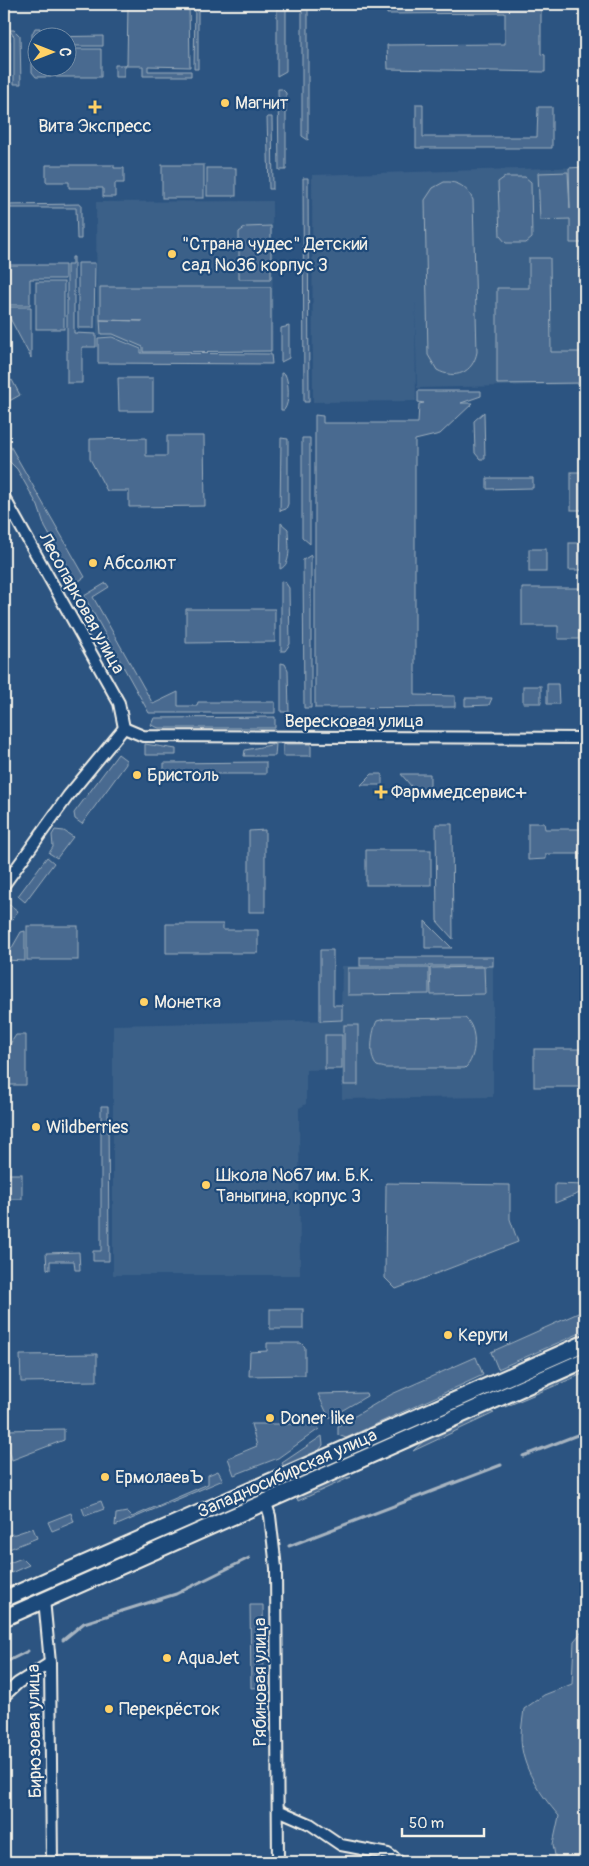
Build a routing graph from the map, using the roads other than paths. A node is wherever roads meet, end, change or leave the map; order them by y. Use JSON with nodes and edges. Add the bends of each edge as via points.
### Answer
{"nodes":[{"id":1,"x":4,"y":497,"type":"edge"},
{"id":2,"x":124,"y":728,"type":"junction"},
{"id":3,"x":585,"y":738,"type":"edge"},
{"id":4,"x":4,"y":885,"type":"edge"},
{"id":5,"x":585,"y":1343,"type":"edge"},
{"id":6,"x":585,"y":1360,"type":"edge"},
{"id":7,"x":266,"y":1503,"type":"junction"},
{"id":8,"x":44,"y":1599,"type":"junction"},
{"id":9,"x":4,"y":1600,"type":"edge"},
{"id":10,"x":4,"y":1618,"type":"edge"},
{"id":11,"x":50,"y":1663,"type":"junction"},
{"id":12,"x":4,"y":1696,"type":"edge"},
{"id":13,"x":278,"y":1810,"type":"junction"},
{"id":14,"x":52,"y":1862,"type":"edge"},
{"id":15,"x":278,"y":1862,"type":"edge"},
{"id":16,"x":400,"y":1862,"type":"edge"}],
"edges":[{"from":1,"to":2,"type":"street","name":"Лесопарковая улица","via":[[119,702]]},
{"from":2,"to":3,"type":"street","name":"Вересковая улица","via":[[143,736]]},
{"from":2,"to":4,"type":"street","via":[[68,796]]},
{"from":5,"to":9,"type":"main road","name":"Западносибирская улица"},
{"from":6,"to":7,"type":"main road","name":"Западносибирская улица"},
{"from":7,"to":8,"type":"main road","name":"Западносибирская улица"},
{"from":7,"to":13,"type":"street","name":"Рябиновая улица","via":[[276,1568]]},
{"from":8,"to":10,"type":"main road","name":"Западносибирская улица"},
{"from":8,"to":11,"type":"street","name":"Бирюзовая улица"},
{"from":11,"to":12,"type":"street"},
{"from":11,"to":14,"type":"street","name":"Бирюзовая улица"},
{"from":13,"to":15,"type":"street","name":"Рябиновая улица"},
{"from":13,"to":16,"type":"street","via":[[310,1824],[341,1845],[388,1854]]}]}
